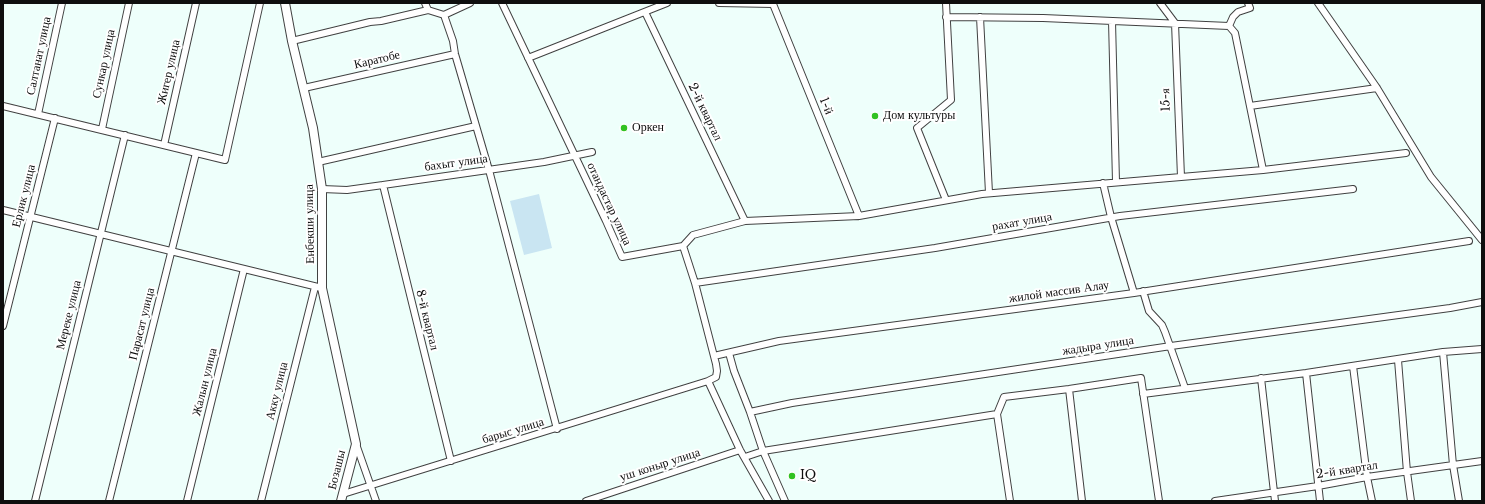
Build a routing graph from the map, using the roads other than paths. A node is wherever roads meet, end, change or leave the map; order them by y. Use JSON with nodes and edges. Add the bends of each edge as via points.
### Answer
{"nodes":[{"id":1,"x":62,"y":3,"type":"edge"},
{"id":2,"x":129,"y":3,"type":"edge"},
{"id":3,"x":196,"y":3,"type":"edge"},
{"id":4,"x":260,"y":3,"type":"edge"},
{"id":5,"x":285,"y":3,"type":"edge"},
{"id":6,"x":424,"y":3,"type":"edge"},
{"id":7,"x":470,"y":3,"type":"edge"},
{"id":8,"x":502,"y":3,"type":"edge"},
{"id":9,"x":667,"y":3,"type":"edge"},
{"id":10,"x":719,"y":3,"type":"edge"},
{"id":11,"x":946,"y":3,"type":"edge"},
{"id":12,"x":1160,"y":3,"type":"edge"},
{"id":13,"x":1248,"y":3,"type":"edge"},
{"id":14,"x":1318,"y":3,"type":"edge"},
{"id":15,"x":773,"y":4,"type":"edge"},
{"id":16,"x":428,"y":10,"type":"junction"},
{"id":17,"x":645,"y":12,"type":"junction"},
{"id":18,"x":444,"y":15,"type":"junction"},
{"id":19,"x":946,"y":17,"type":"junction"},
{"id":20,"x":980,"y":17,"type":"junction"},
{"id":21,"x":1112,"y":21,"type":"junction"},
{"id":22,"x":1175,"y":23,"type":"junction"},
{"id":23,"x":1229,"y":26,"type":"junction"},
{"id":24,"x":292,"y":42,"type":"junction"},
{"id":25,"x":455,"y":54,"type":"junction"},
{"id":26,"x":528,"y":58,"type":"junction"},
{"id":27,"x":304,"y":88,"type":"junction"},
{"id":28,"x":1377,"y":88,"type":"junction"},
{"id":29,"x":3,"y":106,"type":"edge"},
{"id":30,"x":1250,"y":106,"type":"junction"},
{"id":31,"x":38,"y":114,"type":"junction"},
{"id":32,"x":55,"y":118,"type":"junction"},
{"id":33,"x":476,"y":126,"type":"junction"},
{"id":34,"x":102,"y":129,"type":"junction"},
{"id":35,"x":124,"y":135,"type":"junction"},
{"id":36,"x":164,"y":145,"type":"junction"},
{"id":37,"x":196,"y":152,"type":"junction"},
{"id":38,"x":592,"y":152,"type":"dead end"},
{"id":39,"x":1406,"y":153,"type":"dead end"},
{"id":40,"x":574,"y":156,"type":"junction"},
{"id":41,"x":318,"y":162,"type":"junction"},
{"id":42,"x":489,"y":170,"type":"junction"},
{"id":43,"x":1263,"y":170,"type":"junction"},
{"id":44,"x":1181,"y":177,"type":"junction"},
{"id":45,"x":1116,"y":182,"type":"junction"},
{"id":46,"x":1103,"y":184,"type":"junction"},
{"id":47,"x":383,"y":185,"type":"junction"},
{"id":48,"x":322,"y":189,"type":"junction"},
{"id":49,"x":1353,"y":189,"type":"dead end"},
{"id":50,"x":989,"y":193,"type":"junction"},
{"id":51,"x":946,"y":200,"type":"junction"},
{"id":52,"x":3,"y":210,"type":"edge"},
{"id":53,"x":30,"y":216,"type":"junction"},
{"id":54,"x":859,"y":216,"type":"junction"},
{"id":55,"x":1111,"y":217,"type":"junction"},
{"id":56,"x":746,"y":221,"type":"junction"},
{"id":57,"x":100,"y":234,"type":"junction"},
{"id":58,"x":1482,"y":240,"type":"edge"},
{"id":59,"x":1469,"y":241,"type":"dead end"},
{"id":60,"x":683,"y":246,"type":"junction"},
{"id":61,"x":171,"y":251,"type":"junction"},
{"id":62,"x":244,"y":269,"type":"junction"},
{"id":63,"x":695,"y":283,"type":"junction"},
{"id":64,"x":319,"y":287,"type":"junction"},
{"id":65,"x":1143,"y":291,"type":"junction"},
{"id":66,"x":1134,"y":293,"type":"junction"},
{"id":67,"x":1482,"y":302,"type":"edge"},
{"id":68,"x":3,"y":326,"type":"edge"},
{"id":69,"x":1171,"y":346,"type":"junction"},
{"id":70,"x":1482,"y":349,"type":"edge"},
{"id":71,"x":1443,"y":352,"type":"junction"},
{"id":72,"x":729,"y":353,"type":"junction"},
{"id":73,"x":714,"y":356,"type":"junction"},
{"id":74,"x":1398,"y":360,"type":"junction"},
{"id":75,"x":1353,"y":366,"type":"junction"},
{"id":76,"x":1306,"y":373,"type":"junction"},
{"id":77,"x":1261,"y":378,"type":"junction"},
{"id":78,"x":708,"y":381,"type":"junction"},
{"id":79,"x":1185,"y":388,"type":"junction"},
{"id":80,"x":1069,"y":389,"type":"junction"},
{"id":81,"x":1143,"y":394,"type":"junction"},
{"id":82,"x":750,"y":412,"type":"junction"},
{"id":83,"x":997,"y":414,"type":"junction"},
{"id":84,"x":557,"y":429,"type":"junction"},
{"id":85,"x":356,"y":444,"type":"junction"},
{"id":86,"x":740,"y":450,"type":"junction"},
{"id":87,"x":763,"y":451,"type":"junction"},
{"id":88,"x":745,"y":456,"type":"junction"},
{"id":89,"x":1482,"y":461,"type":"edge"},
{"id":90,"x":451,"y":462,"type":"junction"},
{"id":91,"x":1453,"y":465,"type":"junction"},
{"id":92,"x":1407,"y":472,"type":"junction"},
{"id":93,"x":1367,"y":477,"type":"junction"},
{"id":94,"x":370,"y":486,"type":"junction"},
{"id":95,"x":1318,"y":486,"type":"junction"},
{"id":96,"x":1273,"y":492,"type":"junction"},
{"id":97,"x":342,"y":498,"type":"edge"},
{"id":98,"x":1228,"y":500,"type":"edge"},
{"id":99,"x":35,"y":501,"type":"edge"},
{"id":100,"x":109,"y":501,"type":"edge"},
{"id":101,"x":187,"y":501,"type":"edge"},
{"id":102,"x":262,"y":501,"type":"edge"},
{"id":103,"x":376,"y":501,"type":"edge"},
{"id":104,"x":586,"y":501,"type":"edge"},
{"id":105,"x":769,"y":501,"type":"edge"},
{"id":106,"x":785,"y":501,"type":"edge"},
{"id":107,"x":1010,"y":501,"type":"edge"},
{"id":108,"x":1082,"y":501,"type":"edge"},
{"id":109,"x":1159,"y":501,"type":"edge"},
{"id":110,"x":1215,"y":501,"type":"edge"},
{"id":111,"x":1275,"y":501,"type":"edge"},
{"id":112,"x":1320,"y":501,"type":"edge"},
{"id":113,"x":1372,"y":501,"type":"edge"},
{"id":114,"x":1411,"y":501,"type":"edge"},
{"id":115,"x":1459,"y":501,"type":"edge"}],
"edges":[{"from":1,"to":31,"type":"street","name":"Салтанат улица"},
{"from":2,"to":34,"type":"street","name":"Сункар улица"},
{"from":3,"to":36,"type":"street","name":"Жигер улица"},
{"from":4,"to":37,"type":"street","via":[[224,160]]},
{"from":5,"to":24,"type":"street","name":"Енбекши улица"},
{"from":6,"to":16,"type":"street"},
{"from":7,"to":18,"type":"street"},
{"from":8,"to":26,"type":"street","name":"отандастар улица"},
{"from":9,"to":17,"type":"street"},
{"from":10,"to":15,"type":"street"},
{"from":11,"to":19,"type":"street"},
{"from":12,"to":22,"type":"street"},
{"from":13,"to":23,"type":"street","via":[[1250,8],[1238,12]]},
{"from":14,"to":28,"type":"street"},
{"from":15,"to":54,"type":"street","name":"1-й"},
{"from":16,"to":18,"type":"street"},
{"from":16,"to":24,"type":"street"},
{"from":17,"to":26,"type":"street"},
{"from":17,"to":56,"type":"street","name":"2-й квартал"},
{"from":18,"to":25,"type":"street"},
{"from":19,"to":20,"type":"street"},
{"from":19,"to":51,"type":"street","via":[[951,100],[917,128]]},
{"from":20,"to":21,"type":"street"},
{"from":20,"to":50,"type":"street"},
{"from":21,"to":22,"type":"street"},
{"from":21,"to":45,"type":"street"},
{"from":22,"to":23,"type":"street"},
{"from":22,"to":44,"type":"street","name":"15-я"},
{"from":23,"to":30,"type":"street","via":[[1235,33]]},
{"from":24,"to":27,"type":"street","name":"Енбекши улица"},
{"from":25,"to":27,"type":"street","name":"Каратобе"},
{"from":25,"to":33,"type":"street"},
{"from":26,"to":40,"type":"street","name":"отандастар улица"},
{"from":27,"to":41,"type":"street","name":"Енбекши улица"},
{"from":28,"to":30,"type":"street"},
{"from":28,"to":58,"type":"street","via":[[1431,177]]},
{"from":29,"to":31,"type":"street"},
{"from":30,"to":43,"type":"street"},
{"from":31,"to":32,"type":"street"},
{"from":32,"to":34,"type":"street"},
{"from":32,"to":53,"type":"street","name":"Ерлик улица"},
{"from":33,"to":41,"type":"street"},
{"from":33,"to":42,"type":"street"},
{"from":34,"to":35,"type":"street"},
{"from":35,"to":36,"type":"street"},
{"from":35,"to":57,"type":"street","name":"Мереке улица"},
{"from":36,"to":37,"type":"street"},
{"from":37,"to":61,"type":"street","name":"Парасат улица"},
{"from":38,"to":40,"type":"street","name":"бахыт улица"},
{"from":39,"to":43,"type":"street"},
{"from":40,"to":42,"type":"street","name":"бахыт улица"},
{"from":40,"to":60,"type":"street","name":"отандастар улица","via":[[622,257]]},
{"from":41,"to":48,"type":"street","name":"Енбекши улица"},
{"from":42,"to":47,"type":"street","name":"бахыт улица"},
{"from":42,"to":84,"type":"street"},
{"from":43,"to":44,"type":"street"},
{"from":44,"to":45,"type":"street"},
{"from":45,"to":46,"type":"street"},
{"from":46,"to":50,"type":"street"},
{"from":46,"to":55,"type":"street"},
{"from":47,"to":48,"type":"street","name":"бахыт улица","via":[[347,190]]},
{"from":47,"to":90,"type":"street","name":"8-й квартал"},
{"from":48,"to":64,"type":"street","name":"Енбекши улица"},
{"from":49,"to":55,"type":"street","name":"рахат улица"},
{"from":50,"to":51,"type":"street"},
{"from":51,"to":54,"type":"street"},
{"from":52,"to":53,"type":"street"},
{"from":53,"to":57,"type":"street"},
{"from":53,"to":68,"type":"street","name":"Ерлик улица"},
{"from":54,"to":56,"type":"street"},
{"from":55,"to":63,"type":"street","name":"рахат улица","via":[[935,248]]},
{"from":55,"to":66,"type":"street"},
{"from":56,"to":60,"type":"street","via":[[693,235]]},
{"from":57,"to":61,"type":"street"},
{"from":57,"to":99,"type":"street","name":"Мереке улица"},
{"from":59,"to":65,"type":"street","name":"жилой массив Алау"},
{"from":60,"to":63,"type":"street"},
{"from":61,"to":62,"type":"street"},
{"from":61,"to":100,"type":"street","name":"Парасат улица"},
{"from":62,"to":64,"type":"street"},
{"from":62,"to":101,"type":"street","name":"Жалын улица"},
{"from":63,"to":73,"type":"street"},
{"from":64,"to":85,"type":"street","name":"Енбекши улица"},
{"from":64,"to":102,"type":"street","name":"Акку улица"},
{"from":65,"to":66,"type":"street","name":"жилой массив Алау"},
{"from":65,"to":69,"type":"street","via":[[1149,311],[1162,324]]},
{"from":66,"to":72,"type":"street","name":"жилой массив Алау","via":[[779,341]]},
{"from":67,"to":69,"type":"street","name":"жадыра улица"},
{"from":69,"to":79,"type":"street"},
{"from":69,"to":82,"type":"street","name":"жадыра улица","via":[[792,403]]},
{"from":70,"to":71,"type":"street"},
{"from":71,"to":74,"type":"street"},
{"from":71,"to":91,"type":"street"},
{"from":72,"to":73,"type":"street","name":"жилой массив Алау"},
{"from":72,"to":82,"type":"street"},
{"from":73,"to":78,"type":"street","via":[[716,377]]},
{"from":74,"to":75,"type":"street"},
{"from":74,"to":92,"type":"street"},
{"from":75,"to":76,"type":"street"},
{"from":75,"to":93,"type":"street"},
{"from":76,"to":77,"type":"street"},
{"from":76,"to":95,"type":"street"},
{"from":77,"to":79,"type":"street"},
{"from":77,"to":96,"type":"street"},
{"from":78,"to":84,"type":"street","name":"барыс улица"},
{"from":78,"to":86,"type":"street"},
{"from":79,"to":81,"type":"street"},
{"from":80,"to":81,"type":"street","via":[[1141,378]]},
{"from":80,"to":83,"type":"street","via":[[1004,397]]},
{"from":80,"to":108,"type":"street"},
{"from":81,"to":109,"type":"street"},
{"from":82,"to":87,"type":"street"},
{"from":83,"to":87,"type":"street"},
{"from":83,"to":107,"type":"street"},
{"from":84,"to":90,"type":"street","name":"барыс улица"},
{"from":85,"to":94,"type":"street"},
{"from":85,"to":97,"type":"street","name":"Бозашы"},
{"from":86,"to":88,"type":"street"},
{"from":86,"to":104,"type":"street","name":"уш коныр улица"},
{"from":87,"to":88,"type":"street"},
{"from":87,"to":106,"type":"street"},
{"from":88,"to":105,"type":"street"},
{"from":89,"to":91,"type":"street","name":"2-й квартал"},
{"from":90,"to":94,"type":"street","name":"барыс улица"},
{"from":91,"to":92,"type":"street","name":"2-й квартал"},
{"from":91,"to":115,"type":"street"},
{"from":92,"to":93,"type":"street","name":"2-й квартал"},
{"from":92,"to":114,"type":"street"},
{"from":93,"to":95,"type":"street","name":"2-й квартал"},
{"from":93,"to":113,"type":"street"},
{"from":94,"to":97,"type":"street","name":"барыс улица"},
{"from":94,"to":103,"type":"street"},
{"from":95,"to":96,"type":"street","name":"2-й квартал"},
{"from":95,"to":112,"type":"street"},
{"from":96,"to":98,"type":"street","name":"2-й квартал"},
{"from":96,"to":111,"type":"street"},
{"from":98,"to":110,"type":"street","name":"2-й квартал"}]}
